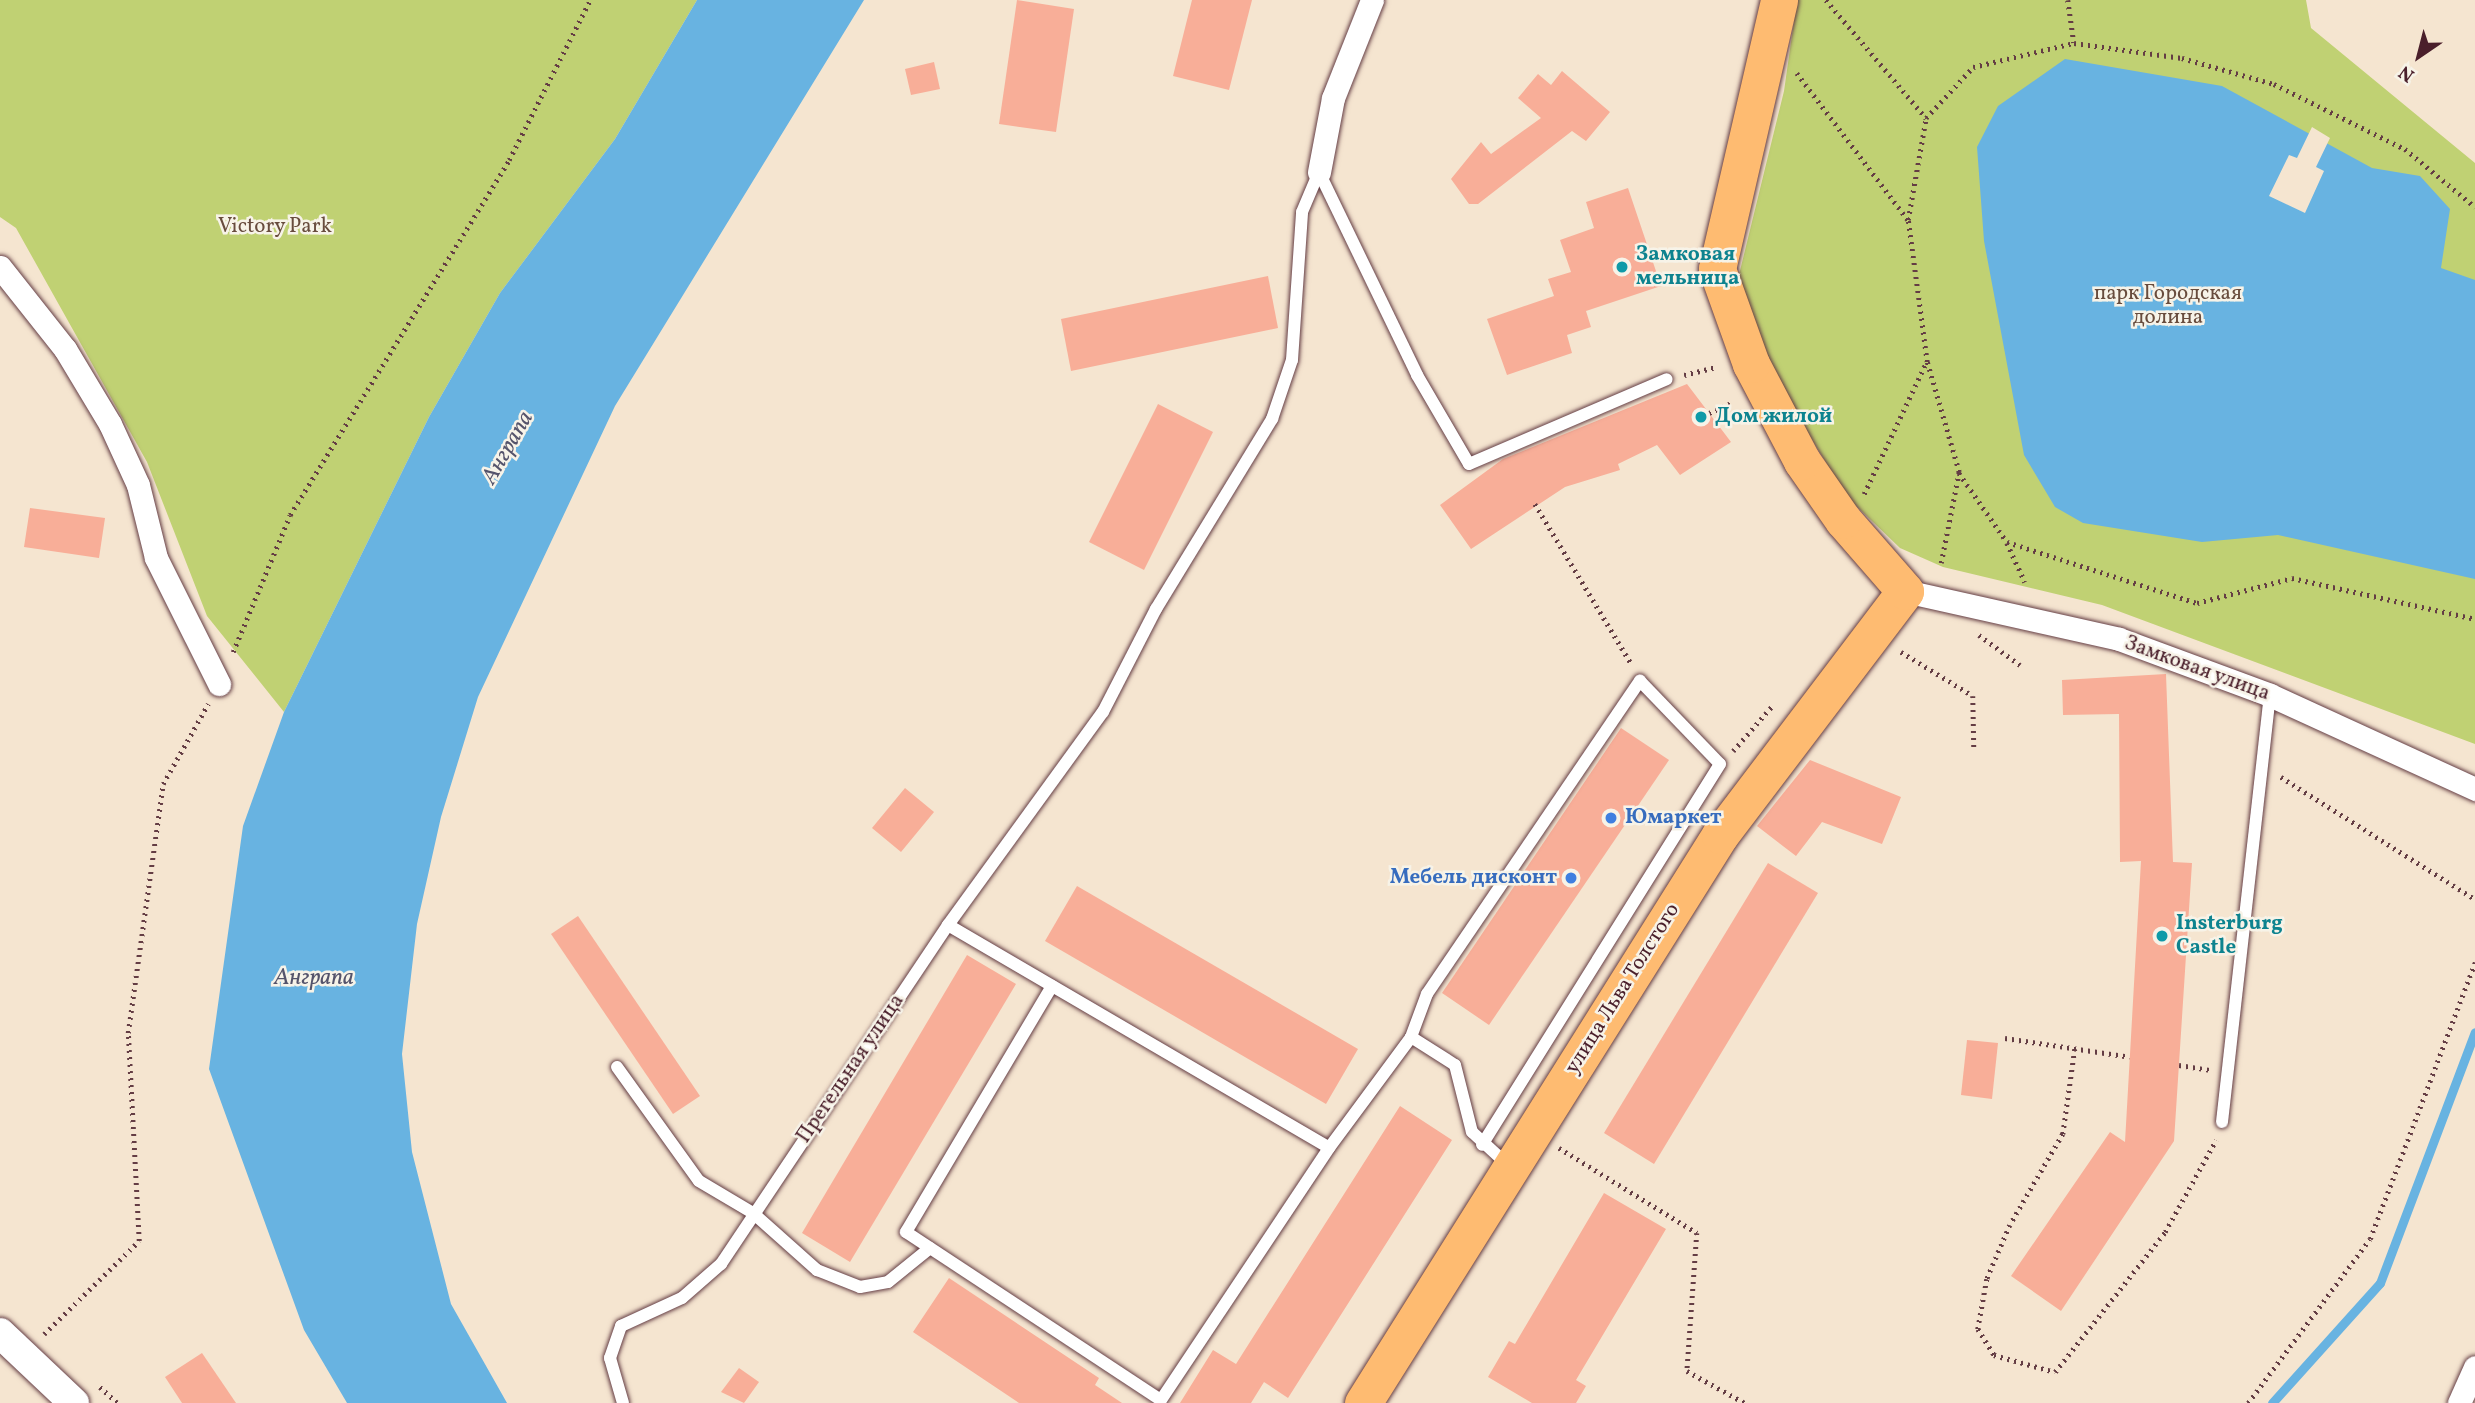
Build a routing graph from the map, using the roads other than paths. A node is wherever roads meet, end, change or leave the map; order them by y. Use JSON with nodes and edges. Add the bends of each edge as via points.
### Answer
{"nodes":[{"id":1,"x":1372,"y":0,"type":"edge"},
{"id":2,"x":1779,"y":0,"type":"edge"},
{"id":3,"x":1319,"y":172,"type":"junction"},
{"id":4,"x":0,"y":267,"type":"edge"},
{"id":5,"x":1667,"y":379,"type":"road end"},
{"id":6,"x":1905,"y":591,"type":"junction"},
{"id":7,"x":219,"y":684,"type":"road end"},
{"id":8,"x":2270,"y":695,"type":"junction"},
{"id":9,"x":2475,"y":789,"type":"edge"},
{"id":10,"x":948,"y":925,"type":"junction"},
{"id":11,"x":1052,"y":986,"type":"junction"},
{"id":12,"x":1411,"y":1037,"type":"junction"},
{"id":13,"x":618,"y":1066,"type":"dead end"},
{"id":14,"x":2222,"y":1122,"type":"road end"},
{"id":15,"x":1482,"y":1145,"type":"junction"},
{"id":16,"x":1329,"y":1148,"type":"junction"},
{"id":17,"x":1513,"y":1168,"type":"junction"},
{"id":18,"x":753,"y":1213,"type":"junction"},
{"id":19,"x":930,"y":1248,"type":"junction"},
{"id":20,"x":0,"y":1333,"type":"edge"},
{"id":21,"x":2475,"y":1367,"type":"edge"},
{"id":22,"x":1160,"y":1401,"type":"edge"},
{"id":23,"x":74,"y":1403,"type":"edge"},
{"id":24,"x":623,"y":1403,"type":"edge"},
{"id":25,"x":1363,"y":1403,"type":"edge"},
{"id":26,"x":2459,"y":1403,"type":"edge"}],
"edges":[{"from":1,"to":3,"type":"street","via":[[1333,98]]},
{"from":2,"to":6,"type":"main road","via":[[1717,269],[1751,364],[1802,461],[1843,520]]},
{"from":3,"to":5,"type":"lane","via":[[1417,375],[1469,464]]},
{"from":3,"to":10,"type":"lane","name":"Прегельная улица","via":[[1302,212],[1292,360],[1272,419],[1156,609],[1103,712]]},
{"from":4,"to":7,"type":"street","via":[[65,349],[110,424],[138,485],[156,558]]},
{"from":6,"to":8,"type":"street","name":"Замковая улица","via":[[2119,639]]},
{"from":6,"to":17,"type":"main road","name":"улица Льва Толстого","via":[[1720,835],[1552,1138]]},
{"from":8,"to":9,"type":"street","name":"Замковая улица"},
{"from":8,"to":14,"type":"lane"},
{"from":10,"to":11,"type":"lane"},
{"from":10,"to":18,"type":"lane","name":"Прегельная улица"},
{"from":11,"to":16,"type":"lane"},
{"from":11,"to":19,"type":"lane","via":[[906,1232]]},
{"from":12,"to":15,"type":"lane","via":[[1455,1066],[1464,1111]]},
{"from":12,"to":15,"type":"lane","via":[[1427,994],[1640,681],[1720,764]]},
{"from":12,"to":16,"type":"lane"},
{"from":13,"to":18,"type":"lane","via":[[699,1181]]},
{"from":15,"to":17,"type":"lane"},
{"from":16,"to":22,"type":"lane"},
{"from":17,"to":25,"type":"main road","name":"улица Льва Толстого"},
{"from":18,"to":19,"type":"lane","via":[[817,1270],[860,1287],[888,1282]]},
{"from":18,"to":24,"type":"lane","name":"Прегельная улица","via":[[721,1264],[682,1298],[621,1326],[610,1358]]},
{"from":19,"to":22,"type":"lane"},
{"from":20,"to":23,"type":"street"},
{"from":21,"to":26,"type":"street"}]}
